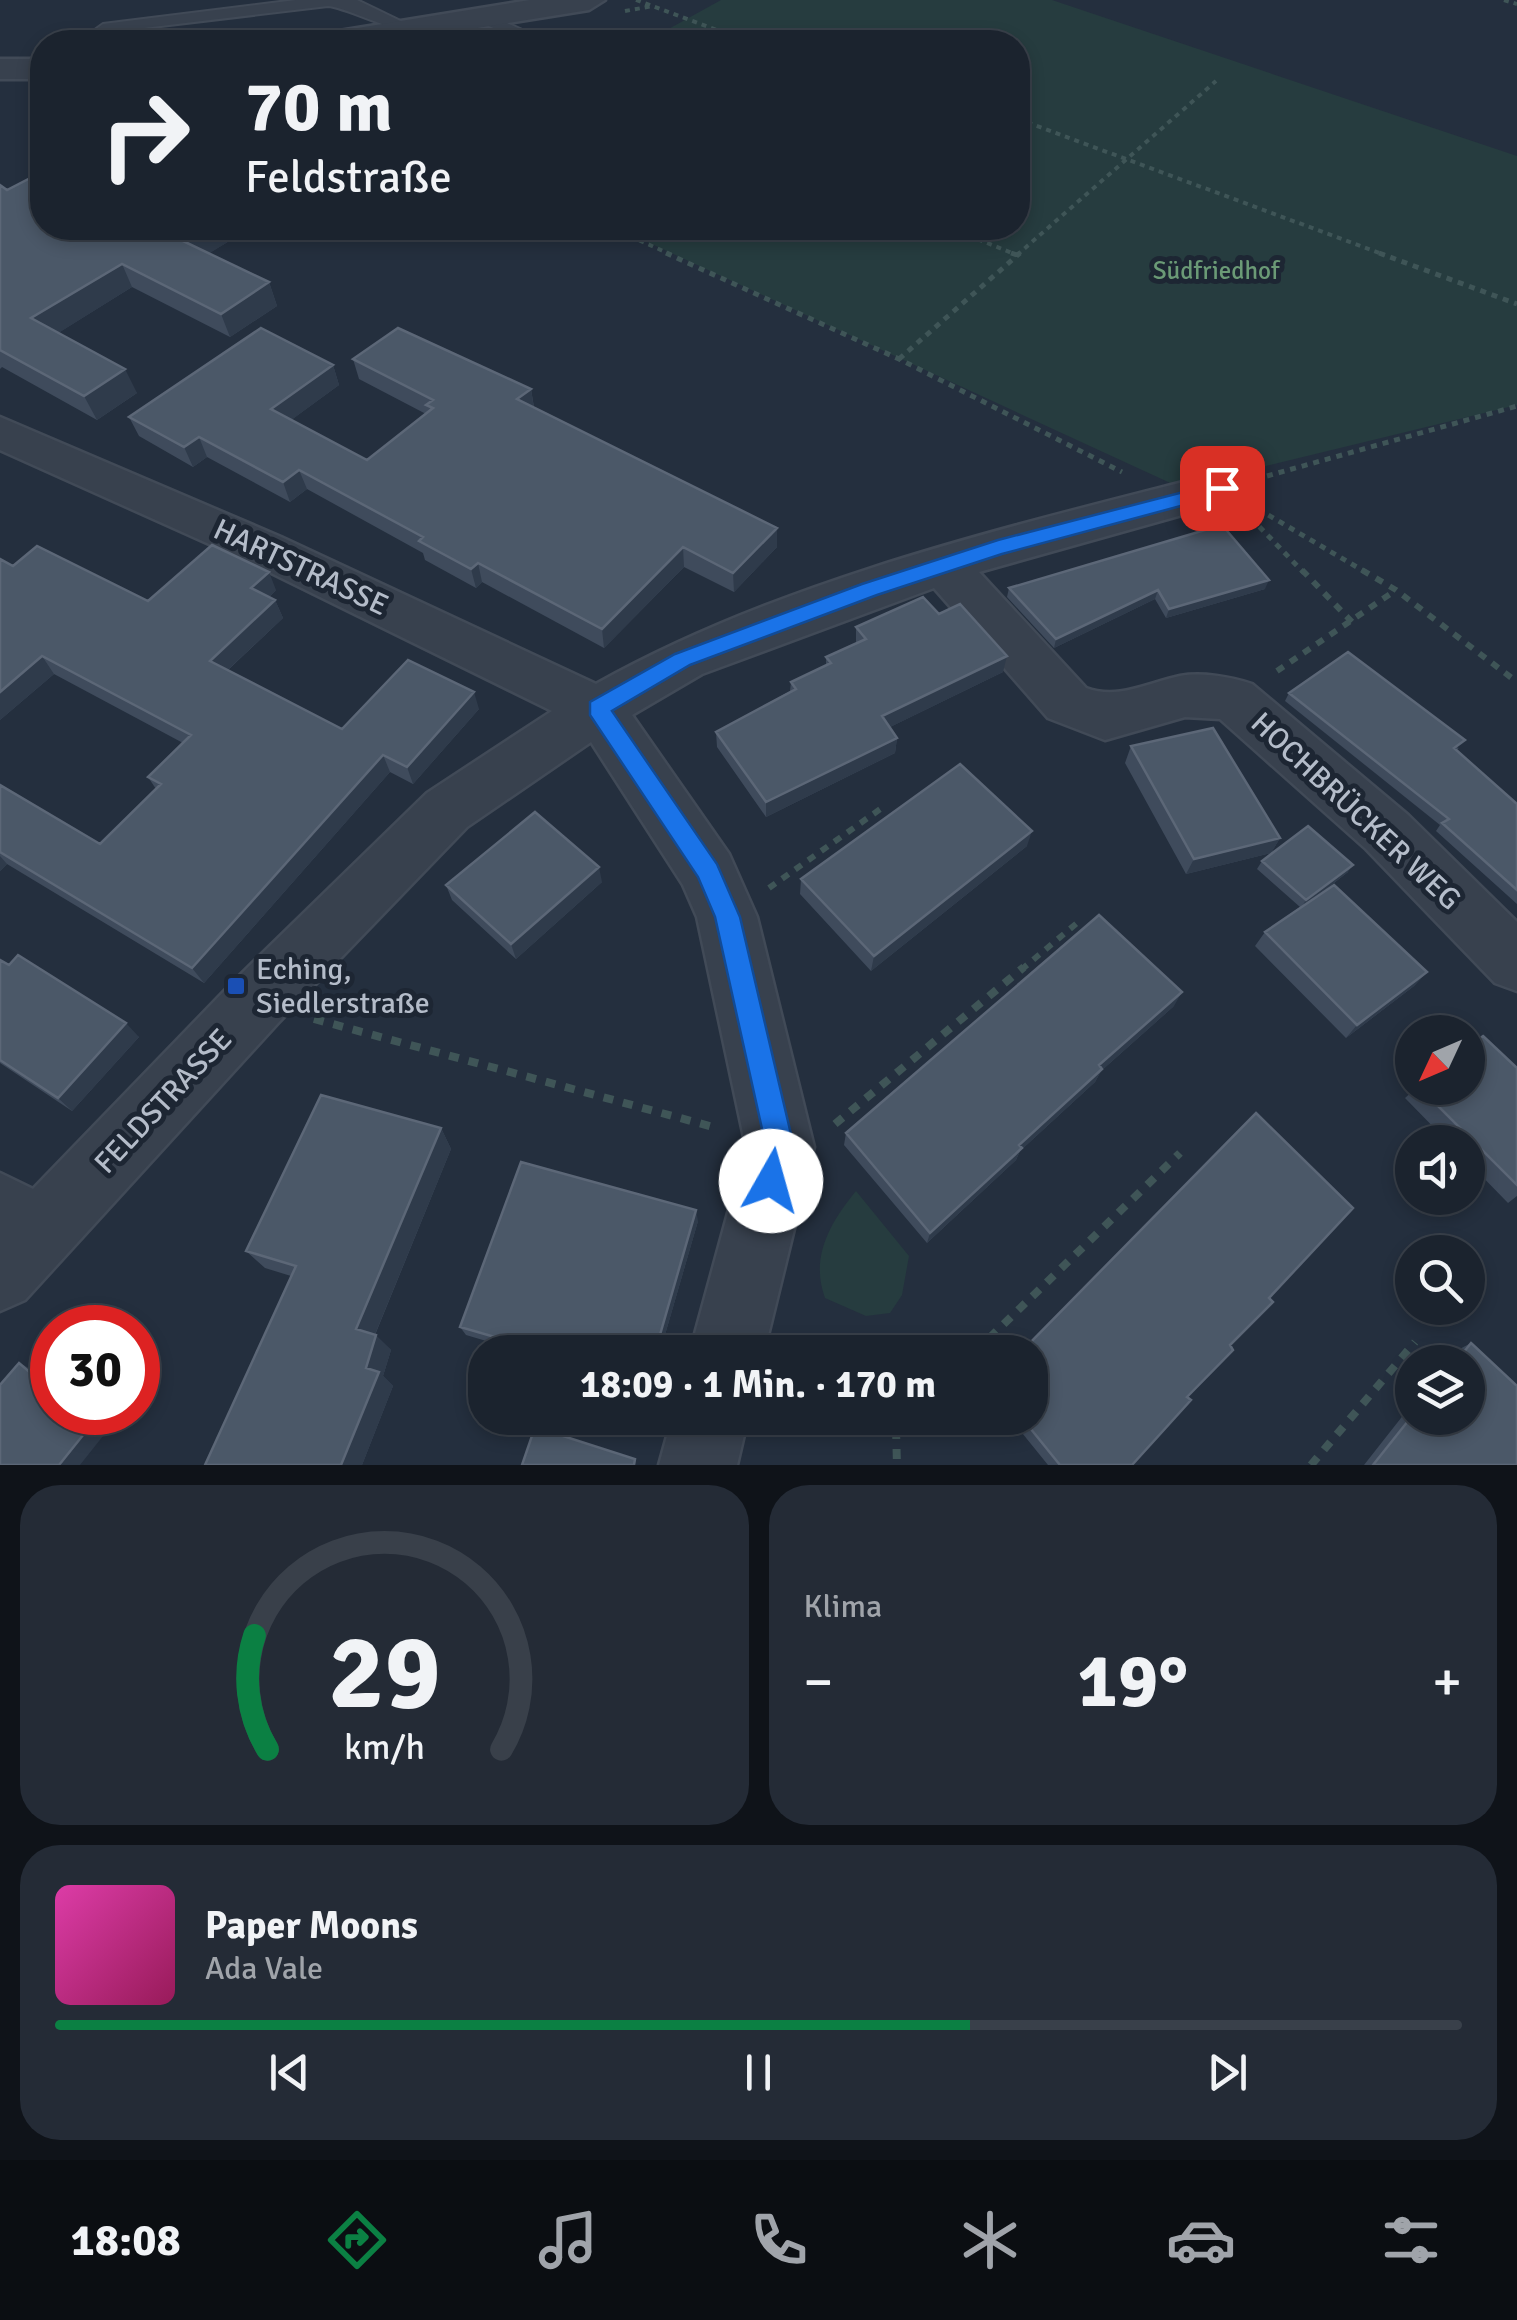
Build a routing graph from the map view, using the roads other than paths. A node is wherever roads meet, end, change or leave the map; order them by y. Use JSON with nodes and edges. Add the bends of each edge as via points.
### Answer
{"nodes":[{"id":1,"x":589,"y":0,"type":"edge"},
{"id":2,"x":485,"y":19,"type":"junction"},
{"id":3,"x":102,"y":30,"type":"edge"},
{"id":4,"x":411,"y":30,"type":"joint"},
{"id":5,"x":511,"y":30,"type":"edge"},
{"id":6,"x":0,"y":69,"type":"edge"},
{"id":7,"x":30,"y":69,"type":"edge"},
{"id":8,"x":0,"y":432,"type":"edge"},
{"id":9,"x":1199,"y":495,"type":"road end"},
{"id":10,"x":945,"y":567,"type":"junction"},
{"id":11,"x":598,"y":709,"type":"junction"},
{"id":12,"x":1517,"y":963,"type":"edge"},
{"id":13,"x":13,"y":1239,"type":"edge"},
{"id":14,"x":731,"y":1335,"type":"edge"},
{"id":15,"x":706,"y":1435,"type":"edge"},
{"id":16,"x":698,"y":1465,"type":"edge"}],
"edges":[{"from":1,"to":2,"type":"street"},
{"from":2,"to":4,"type":"street"},
{"from":2,"to":5,"type":"lane"},
{"from":3,"to":4,"type":"lane","via":[[328,1],[354,4]]},
{"from":6,"to":7,"type":"street"},
{"from":8,"to":11,"type":"street","name":"HARTSTRASSE","via":[[264,548]]},
{"from":9,"to":10,"type":"street","name":"FELDSTRASSE"},
{"from":10,"to":11,"type":"street","name":"FELDSTRASSE","via":[[683,660]]},
{"from":10,"to":12,"type":"street","name":"HOCHBRÜCKER WEG","via":[[1067,702],[1106,718],[1184,696],[1234,700],[1387,832]]},
{"from":11,"to":13,"type":"street","name":"FELDSTRASSE","via":[[447,810]]},
{"from":11,"to":14,"type":"street","via":[[708,872],[728,917],[780,1147]]},
{"from":15,"to":16,"type":"street"}]}
